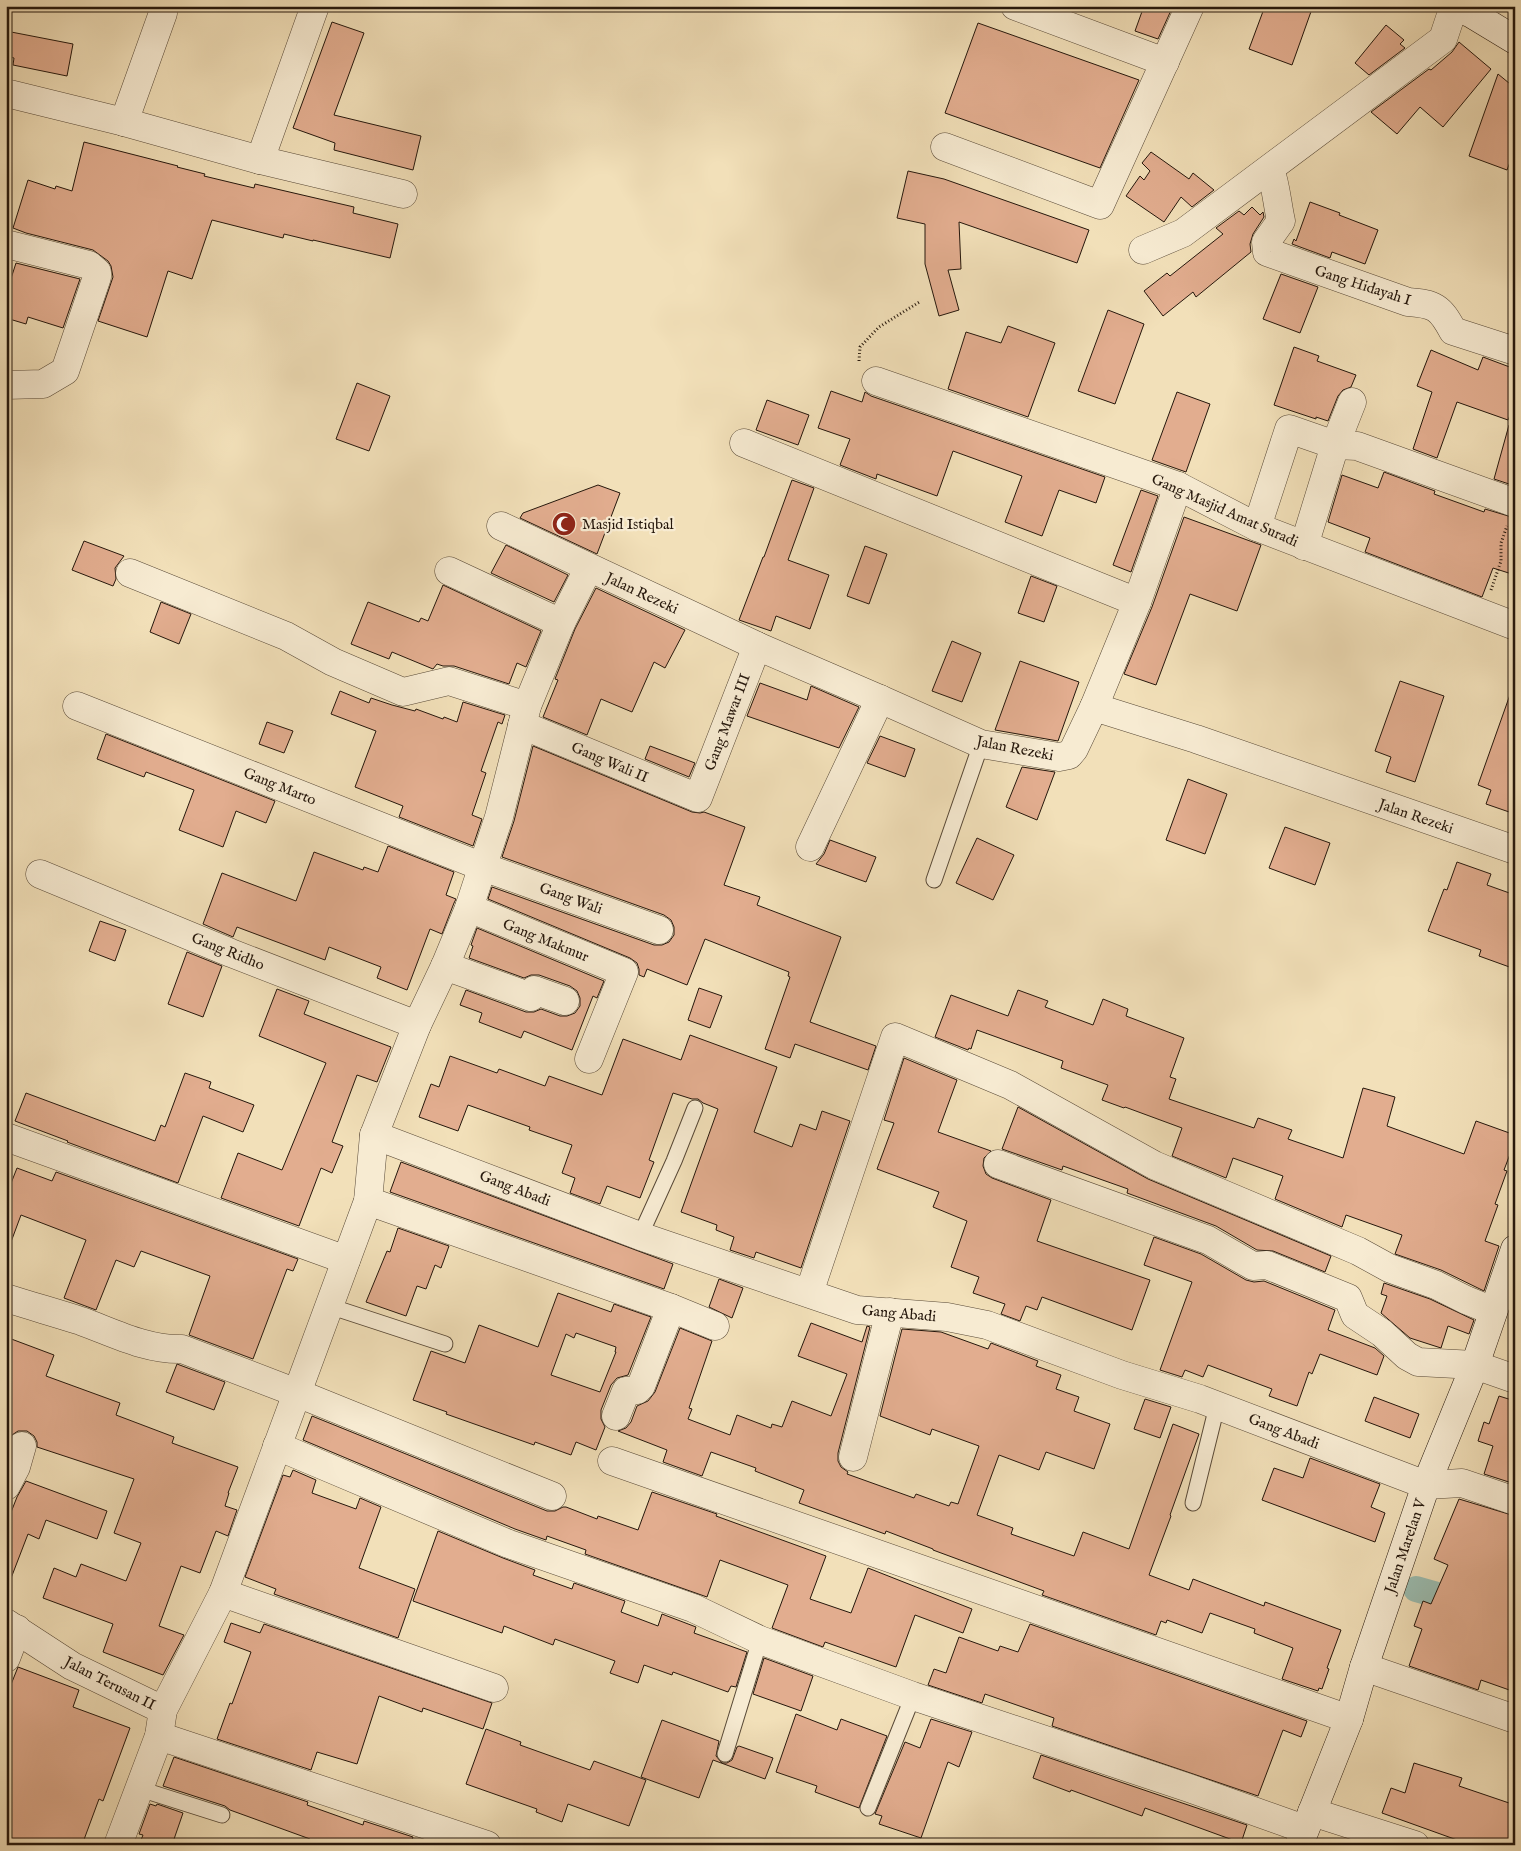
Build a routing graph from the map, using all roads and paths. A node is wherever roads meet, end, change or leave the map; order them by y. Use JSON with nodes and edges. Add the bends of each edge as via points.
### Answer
{"nodes":[{"id":1,"x":315,"y":6,"type":"edge"},
{"id":2,"x":1015,"y":6,"type":"edge"},
{"id":3,"x":1190,"y":6,"type":"edge"},
{"id":4,"x":1460,"y":9,"type":"edge"},
{"id":5,"x":164,"y":13,"type":"dead end"},
{"id":6,"x":1515,"y":40,"type":"edge"},
{"id":7,"x":1165,"y":62,"type":"junction"},
{"id":8,"x":10,"y":94,"type":"dead end"},
{"id":9,"x":124,"y":122,"type":"junction"},
{"id":10,"x":945,"y":147,"type":"dead end"},
{"id":11,"x":260,"y":160,"type":"junction"},
{"id":12,"x":1272,"y":177,"type":"junction"},
{"id":13,"x":403,"y":194,"type":"dead end"},
{"id":14,"x":6,"y":244,"type":"edge"},
{"id":15,"x":1143,"y":250,"type":"dead end"},
{"id":16,"x":921,"y":301,"type":"dead end"},
{"id":17,"x":860,"y":347,"type":"dead end"},
{"id":18,"x":1515,"y":351,"type":"edge"},
{"id":19,"x":876,"y":381,"type":"dead end"},
{"id":20,"x":6,"y":385,"type":"edge"},
{"id":21,"x":1352,"y":402,"type":"dead end"},
{"id":22,"x":744,"y":443,"type":"dead end"},
{"id":23,"x":1335,"y":446,"type":"junction"},
{"id":24,"x":1178,"y":486,"type":"junction"},
{"id":25,"x":1511,"y":514,"type":"edge"},
{"id":26,"x":501,"y":526,"type":"dead end"},
{"id":27,"x":1257,"y":527,"type":"junction"},
{"id":28,"x":1304,"y":546,"type":"junction"},
{"id":29,"x":588,"y":568,"type":"junction"},
{"id":30,"x":449,"y":571,"type":"dead end"},
{"id":31,"x":130,"y":573,"type":"dead end"},
{"id":32,"x":1137,"y":602,"type":"junction"},
{"id":33,"x":1483,"y":614,"type":"junction"},
{"id":34,"x":560,"y":624,"type":"junction"},
{"id":35,"x":1515,"y":626,"type":"edge"},
{"id":36,"x":756,"y":646,"type":"junction"},
{"id":37,"x":880,"y":699,"type":"junction"},
{"id":38,"x":77,"y":706,"type":"dead end"},
{"id":39,"x":1094,"y":707,"type":"junction"},
{"id":40,"x":524,"y":716,"type":"junction"},
{"id":41,"x":980,"y":744,"type":"junction"},
{"id":42,"x":698,"y":798,"type":"joint"},
{"id":43,"x":810,"y":847,"type":"dead end"},
{"id":44,"x":1515,"y":850,"type":"edge"},
{"id":45,"x":483,"y":867,"type":"junction"},
{"id":46,"x":40,"y":874,"type":"dead end"},
{"id":47,"x":934,"y":880,"type":"dead end"},
{"id":48,"x":469,"y":908,"type":"junction"},
{"id":49,"x":659,"y":930,"type":"dead end"},
{"id":50,"x":445,"y":966,"type":"junction"},
{"id":51,"x":565,"y":1002,"type":"dead end"},
{"id":52,"x":417,"y":1025,"type":"junction"},
{"id":53,"x":589,"y":1059,"type":"dead end"},
{"id":54,"x":694,"y":1108,"type":"dead end"},
{"id":55,"x":374,"y":1134,"type":"junction"},
{"id":56,"x":6,"y":1137,"type":"edge"},
{"id":57,"x":998,"y":1164,"type":"dead end"},
{"id":58,"x":368,"y":1200,"type":"junction"},
{"id":59,"x":640,"y":1236,"type":"junction"},
{"id":60,"x":346,"y":1260,"type":"junction"},
{"id":61,"x":1513,"y":1262,"type":"edge"},
{"id":62,"x":808,"y":1293,"type":"junction"},
{"id":63,"x":6,"y":1298,"type":"edge"},
{"id":64,"x":329,"y":1306,"type":"junction"},
{"id":65,"x":671,"y":1308,"type":"junction"},
{"id":66,"x":1493,"y":1311,"type":"junction"},
{"id":67,"x":890,"y":1312,"type":"junction"},
{"id":68,"x":715,"y":1326,"type":"dead end"},
{"id":69,"x":444,"y":1344,"type":"dead end"},
{"id":70,"x":1475,"y":1365,"type":"junction"},
{"id":71,"x":1515,"y":1379,"type":"edge"},
{"id":72,"x":297,"y":1393,"type":"junction"},
{"id":73,"x":1217,"y":1406,"type":"junction"},
{"id":74,"x":616,"y":1416,"type":"dead end"},
{"id":75,"x":22,"y":1446,"type":"dead end"},
{"id":76,"x":277,"y":1446,"type":"junction"},
{"id":77,"x":854,"y":1457,"type":"dead end"},
{"id":78,"x":612,"y":1460,"type":"dead end"},
{"id":79,"x":1426,"y":1484,"type":"junction"},
{"id":80,"x":6,"y":1486,"type":"edge"},
{"id":81,"x":552,"y":1496,"type":"dead end"},
{"id":82,"x":1515,"y":1501,"type":"edge"},
{"id":83,"x":1194,"y":1503,"type":"dead end"},
{"id":84,"x":223,"y":1593,"type":"junction"},
{"id":85,"x":12,"y":1626,"type":"edge"},
{"id":86,"x":760,"y":1640,"type":"junction"},
{"id":87,"x":6,"y":1658,"type":"edge"},
{"id":88,"x":1364,"y":1667,"type":"junction"},
{"id":89,"x":494,"y":1688,"type":"dead end"},
{"id":90,"x":913,"y":1696,"type":"junction"},
{"id":91,"x":163,"y":1710,"type":"junction"},
{"id":92,"x":1349,"y":1719,"type":"junction"},
{"id":93,"x":1515,"y":1719,"type":"edge"},
{"id":94,"x":159,"y":1736,"type":"junction"},
{"id":95,"x":725,"y":1754,"type":"dead end"},
{"id":96,"x":140,"y":1789,"type":"junction"},
{"id":97,"x":868,"y":1808,"type":"dead end"},
{"id":98,"x":222,"y":1815,"type":"dead end"},
{"id":99,"x":1305,"y":1828,"type":"edge"},
{"id":100,"x":118,"y":1845,"type":"edge"},
{"id":101,"x":487,"y":1845,"type":"edge"},
{"id":102,"x":1415,"y":1845,"type":"edge"}],
"edges":[{"from":1,"to":11,"type":"street"},
{"from":2,"to":7,"type":"street"},
{"from":3,"to":7,"type":"street"},
{"from":4,"to":6,"type":"street"},
{"from":4,"to":12,"type":"street","via":[[1443,39]]},
{"from":5,"to":9,"type":"street"},
{"from":7,"to":10,"type":"street","via":[[1100,205]]},
{"from":8,"to":9,"type":"street"},
{"from":9,"to":11,"type":"street"},
{"from":11,"to":13,"type":"street"},
{"from":12,"to":15,"type":"street","via":[[1183,233]]},
{"from":12,"to":18,"type":"street","name":"Gang Hidayah I","via":[[1281,221],[1266,242],[1267,252],[1408,302],[1427,303],[1444,313],[1453,331]]},
{"from":14,"to":20,"type":"street","via":[[89,265],[97,272],[97,277],[65,371],[44,384]]},
{"from":16,"to":17,"type":"path","via":[[879,327]]},
{"from":19,"to":24,"type":"street","name":"Gang Masjid Amat Suradi"},
{"from":21,"to":23,"type":"street"},
{"from":22,"to":32,"type":"street"},
{"from":23,"to":25,"type":"street","via":[[1357,446]]},
{"from":23,"to":27,"type":"street","via":[[1289,429]]},
{"from":23,"to":28,"type":"street"},
{"from":24,"to":27,"type":"street","name":"Gang Masjid Amat Suradi"},
{"from":24,"to":32,"type":"street"},
{"from":25,"to":33,"type":"path","via":[[1501,544],[1501,561]]},
{"from":26,"to":29,"type":"street","name":"Jalan Rezeki"},
{"from":27,"to":28,"type":"street","name":"Gang Masjid Amat Suradi"},
{"from":28,"to":33,"type":"street","name":"Gang Masjid Amat Suradi"},
{"from":29,"to":34,"type":"street"},
{"from":29,"to":36,"type":"street","name":"Jalan Rezeki"},
{"from":30,"to":34,"type":"street"},
{"from":31,"to":40,"type":"street","name":"Gang Wali II","via":[[286,636],[333,662],[404,692],[449,681]]},
{"from":32,"to":39,"type":"street"},
{"from":33,"to":35,"type":"street","name":"Gang Masjid Amat Suradi"},
{"from":34,"to":40,"type":"street"},
{"from":36,"to":37,"type":"street","name":"Jalan Rezeki"},
{"from":36,"to":42,"type":"street","name":"Gang Mawar III"},
{"from":37,"to":41,"type":"street","name":"Jalan Rezeki"},
{"from":37,"to":43,"type":"street"},
{"from":38,"to":45,"type":"street","name":"Gang Marto"},
{"from":39,"to":41,"type":"street","name":"Jalan Rezeki","via":[[1069,755],[1059,757]]},
{"from":39,"to":44,"type":"street","name":"Jalan Rezeki","via":[[1196,739]]},
{"from":40,"to":42,"type":"street","name":"Gang Wali II"},
{"from":40,"to":45,"type":"street"},
{"from":41,"to":47,"type":"lane"},
{"from":45,"to":48,"type":"street"},
{"from":45,"to":49,"type":"street","name":"Gang Wali"},
{"from":46,"to":52,"type":"street","name":"Gang Ridho"},
{"from":48,"to":50,"type":"street"},
{"from":48,"to":53,"type":"street","name":"Gang Makmur","via":[[624,972]]},
{"from":50,"to":51,"type":"street","via":[[531,997],[534,990]]},
{"from":50,"to":52,"type":"street"},
{"from":52,"to":55,"type":"street"},
{"from":54,"to":59,"type":"lane"},
{"from":55,"to":58,"type":"street"},
{"from":55,"to":59,"type":"street","name":"Gang Abadi"},
{"from":56,"to":60,"type":"street"},
{"from":57,"to":70,"type":"street","via":[[1208,1240],[1253,1266],[1266,1264],[1348,1298],[1355,1315],[1418,1362]]},
{"from":58,"to":60,"type":"street"},
{"from":58,"to":65,"type":"street"},
{"from":59,"to":62,"type":"street","name":"Gang Abadi"},
{"from":60,"to":64,"type":"street"},
{"from":61,"to":66,"type":"street","name":"Jalan Marelan V"},
{"from":62,"to":66,"type":"street","via":[[896,1037],[1010,1084],[1154,1165]]},
{"from":62,"to":67,"type":"street","name":"Gang Abadi","via":[[857,1310]]},
{"from":63,"to":72,"type":"street","via":[[146,1345],[182,1349]]},
{"from":64,"to":69,"type":"lane"},
{"from":64,"to":72,"type":"street"},
{"from":65,"to":68,"type":"street"},
{"from":65,"to":74,"type":"street","via":[[641,1386],[637,1390],[626,1391]]},
{"from":66,"to":70,"type":"street","name":"Jalan Marelan V"},
{"from":67,"to":73,"type":"street","name":"Gang Abadi","via":[[947,1317],[987,1325]]},
{"from":67,"to":77,"type":"street"},
{"from":70,"to":71,"type":"street"},
{"from":70,"to":79,"type":"street","name":"Jalan Marelan V"},
{"from":72,"to":76,"type":"street"},
{"from":72,"to":81,"type":"street"},
{"from":73,"to":79,"type":"street","name":"Gang Abadi"},
{"from":73,"to":83,"type":"lane"},
{"from":75,"to":80,"type":"street"},
{"from":76,"to":84,"type":"street"},
{"from":76,"to":86,"type":"street","via":[[509,1544],[693,1608]]},
{"from":78,"to":92,"type":"street"},
{"from":79,"to":82,"type":"street","via":[[1462,1483]]},
{"from":79,"to":88,"type":"street","name":"Jalan Marelan V"},
{"from":84,"to":89,"type":"street"},
{"from":84,"to":91,"type":"street"},
{"from":85,"to":87,"type":"street"},
{"from":85,"to":91,"type":"street","name":"Jalan Terusan II","via":[[72,1666]]},
{"from":86,"to":90,"type":"street"},
{"from":86,"to":95,"type":"lane"},
{"from":88,"to":92,"type":"street","name":"Jalan Marelan V"},
{"from":88,"to":93,"type":"street"},
{"from":90,"to":97,"type":"lane"},
{"from":90,"to":99,"type":"street"},
{"from":91,"to":94,"type":"street"},
{"from":92,"to":99,"type":"street","name":"Jalan Marelan V"},
{"from":94,"to":96,"type":"street"},
{"from":94,"to":101,"type":"street"},
{"from":96,"to":98,"type":"lane"},
{"from":96,"to":100,"type":"street"},
{"from":99,"to":102,"type":"street"}]}
